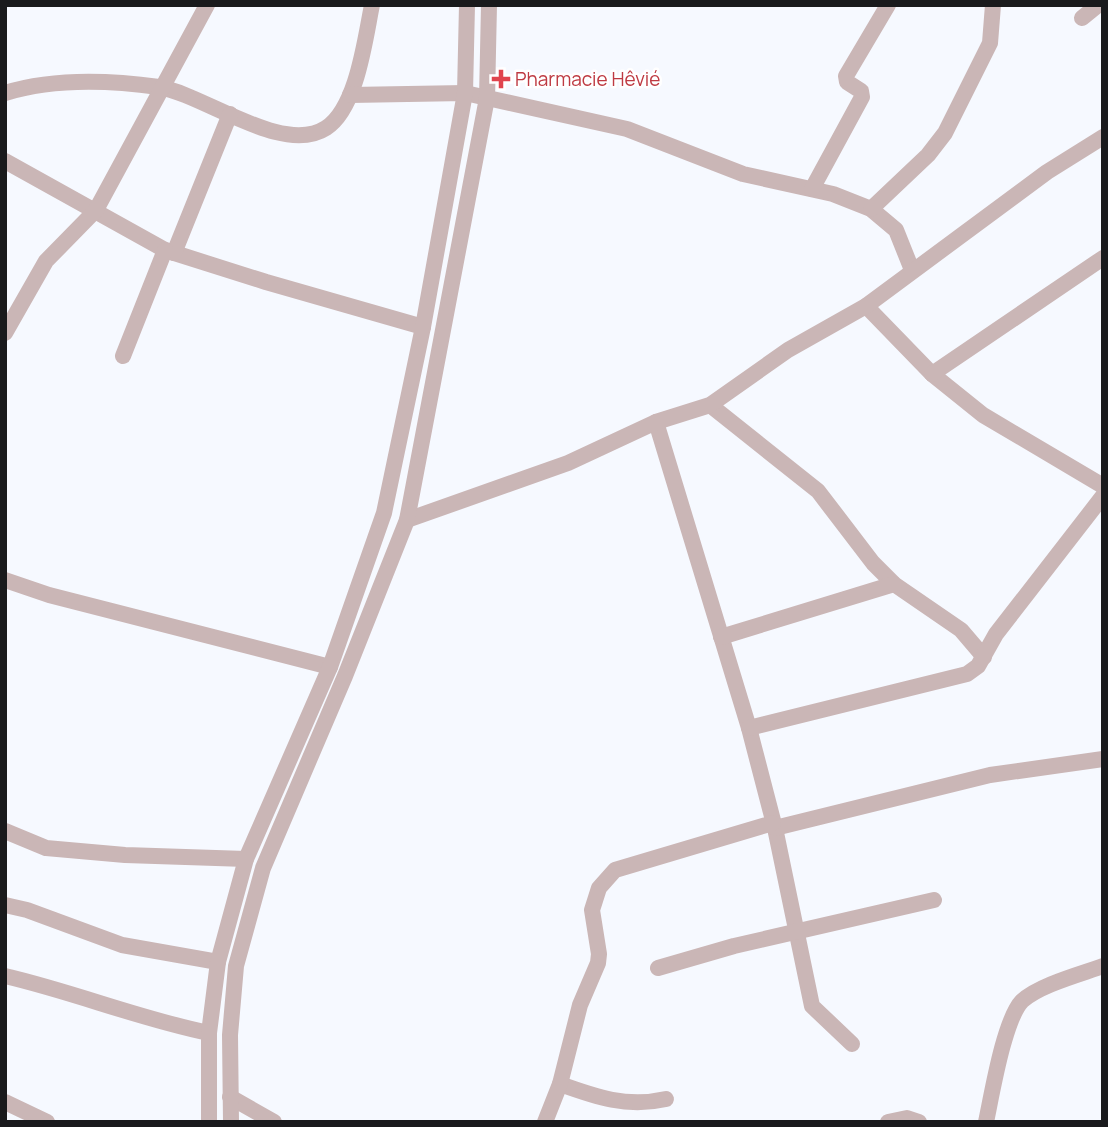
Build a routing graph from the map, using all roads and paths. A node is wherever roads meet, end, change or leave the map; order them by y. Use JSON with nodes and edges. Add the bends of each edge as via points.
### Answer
{"nodes":[{"id":1,"x":206,"y":5,"type":"edge"},
{"id":2,"x":372,"y":5,"type":"edge"},
{"id":3,"x":489,"y":5,"type":"edge"},
{"id":4,"x":888,"y":5,"type":"edge"},
{"id":5,"x":993,"y":5,"type":"edge"},
{"id":6,"x":1098,"y":5,"type":"edge"},
{"id":7,"x":464,"y":6,"type":"edge"},
{"id":8,"x":1083,"y":18,"type":"dead end"},
{"id":9,"x":162,"y":88,"type":"junction"},
{"id":10,"x":5,"y":93,"type":"edge"},
{"id":11,"x":465,"y":93,"type":"junction"},
{"id":12,"x":350,"y":95,"type":"junction"},
{"id":13,"x":487,"y":98,"type":"junction"},
{"id":14,"x":230,"y":114,"type":"junction"},
{"id":15,"x":1103,"y":137,"type":"edge"},
{"id":16,"x":5,"y":160,"type":"edge"},
{"id":17,"x":812,"y":189,"type":"junction"},
{"id":18,"x":871,"y":209,"type":"junction"},
{"id":19,"x":96,"y":210,"type":"junction"},
{"id":20,"x":169,"y":251,"type":"junction"},
{"id":21,"x":1103,"y":258,"type":"edge"},
{"id":22,"x":912,"y":270,"type":"junction"},
{"id":23,"x":866,"y":306,"type":"junction"},
{"id":24,"x":423,"y":327,"type":"junction"},
{"id":25,"x":5,"y":333,"type":"edge"},
{"id":26,"x":123,"y":355,"type":"dead end"},
{"id":27,"x":932,"y":374,"type":"junction"},
{"id":28,"x":710,"y":405,"type":"junction"},
{"id":29,"x":656,"y":422,"type":"junction"},
{"id":30,"x":1103,"y":486,"type":"edge"},
{"id":31,"x":1103,"y":496,"type":"edge"},
{"id":32,"x":407,"y":520,"type":"junction"},
{"id":33,"x":5,"y":580,"type":"edge"},
{"id":34,"x":894,"y":584,"type":"junction"},
{"id":35,"x":721,"y":637,"type":"junction"},
{"id":36,"x":984,"y":657,"type":"junction"},
{"id":37,"x":330,"y":667,"type":"junction"},
{"id":38,"x":749,"y":728,"type":"junction"},
{"id":39,"x":1103,"y":759,"type":"edge"},
{"id":40,"x":774,"y":825,"type":"junction"},
{"id":41,"x":5,"y":831,"type":"edge"},
{"id":42,"x":246,"y":859,"type":"junction"},
{"id":43,"x":934,"y":900,"type":"dead end"},
{"id":44,"x":5,"y":905,"type":"edge"},
{"id":45,"x":794,"y":931,"type":"junction"},
{"id":46,"x":218,"y":962,"type":"junction"},
{"id":47,"x":1103,"y":966,"type":"edge"},
{"id":48,"x":658,"y":968,"type":"dead end"},
{"id":49,"x":5,"y":976,"type":"edge"},
{"id":50,"x":209,"y":1032,"type":"junction"},
{"id":51,"x":852,"y":1044,"type":"dead end"},
{"id":52,"x":560,"y":1084,"type":"junction"},
{"id":53,"x":230,"y":1097,"type":"junction"},
{"id":54,"x":666,"y":1099,"type":"dead end"},
{"id":55,"x":5,"y":1102,"type":"edge"},
{"id":56,"x":47,"y":1122,"type":"edge"},
{"id":57,"x":209,"y":1122,"type":"edge"},
{"id":58,"x":231,"y":1122,"type":"edge"},
{"id":59,"x":274,"y":1122,"type":"edge"},
{"id":60,"x":545,"y":1122,"type":"edge"},
{"id":61,"x":888,"y":1122,"type":"edge"},
{"id":62,"x":919,"y":1122,"type":"edge"},
{"id":63,"x":986,"y":1122,"type":"edge"}],
"edges":[{"from":1,"to":9,"type":"street"},
{"from":2,"to":12,"type":"street"},
{"from":3,"to":13,"type":"street"},
{"from":4,"to":17,"type":"street","via":[[846,76],[846,82],[862,97]]},
{"from":5,"to":18,"type":"street","via":[[990,43],[945,133]]},
{"from":6,"to":8,"type":"street"},
{"from":7,"to":11,"type":"street"},
{"from":9,"to":10,"type":"street","via":[[41,83]]},
{"from":9,"to":14,"type":"street"},
{"from":9,"to":19,"type":"street"},
{"from":11,"to":12,"type":"street"},
{"from":11,"to":13,"type":"street"},
{"from":11,"to":24,"type":"street"},
{"from":12,"to":14,"type":"street","via":[[329,126],[298,137]]},
{"from":13,"to":17,"type":"street","via":[[627,129],[743,174]]},
{"from":13,"to":32,"type":"street"},
{"from":14,"to":20,"type":"street"},
{"from":15,"to":22,"type":"street","via":[[1046,172]]},
{"from":16,"to":19,"type":"street"},
{"from":17,"to":18,"type":"street"},
{"from":18,"to":22,"type":"street","via":[[896,230]]},
{"from":19,"to":20,"type":"street"},
{"from":19,"to":25,"type":"street","via":[[46,261]]},
{"from":20,"to":24,"type":"street"},
{"from":20,"to":26,"type":"street"},
{"from":21,"to":27,"type":"street"},
{"from":22,"to":23,"type":"street"},
{"from":23,"to":27,"type":"street"},
{"from":23,"to":28,"type":"street","via":[[788,350]]},
{"from":24,"to":37,"type":"street","via":[[384,513]]},
{"from":27,"to":30,"type":"street","via":[[984,415]]},
{"from":28,"to":29,"type":"street"},
{"from":28,"to":34,"type":"street","via":[[818,491]]},
{"from":29,"to":32,"type":"street","via":[[568,463]]},
{"from":29,"to":35,"type":"street"},
{"from":31,"to":36,"type":"street","via":[[1001,626]]},
{"from":32,"to":53,"type":"street","via":[[263,868],[236,967]]},
{"from":33,"to":37,"type":"street"},
{"from":34,"to":35,"type":"street"},
{"from":34,"to":36,"type":"street","via":[[961,630]]},
{"from":35,"to":38,"type":"street"},
{"from":36,"to":38,"type":"street","via":[[967,674]]},
{"from":37,"to":42,"type":"street"},
{"from":38,"to":40,"type":"street"},
{"from":39,"to":40,"type":"street","via":[[990,775]]},
{"from":40,"to":45,"type":"street"},
{"from":40,"to":52,"type":"street","via":[[615,870],[606,878],[592,910],[598,962],[580,1005]]},
{"from":41,"to":42,"type":"street","via":[[46,848],[125,856]]},
{"from":42,"to":46,"type":"street"},
{"from":43,"to":45,"type":"street"},
{"from":44,"to":46,"type":"street","via":[[122,945]]},
{"from":45,"to":48,"type":"street"},
{"from":45,"to":51,"type":"street","via":[[813,1006]]},
{"from":46,"to":50,"type":"street"},
{"from":47,"to":63,"type":"street","via":[[1024,999],[1014,1012]]},
{"from":49,"to":50,"type":"street","via":[[159,1022]]},
{"from":50,"to":57,"type":"street"},
{"from":52,"to":54,"type":"street","via":[[606,1100],[643,1104]]},
{"from":52,"to":60,"type":"street"},
{"from":53,"to":58,"type":"street"},
{"from":53,"to":59,"type":"street"},
{"from":55,"to":56,"type":"street"},
{"from":61,"to":62,"type":"street","via":[[907,1118]]}]}
